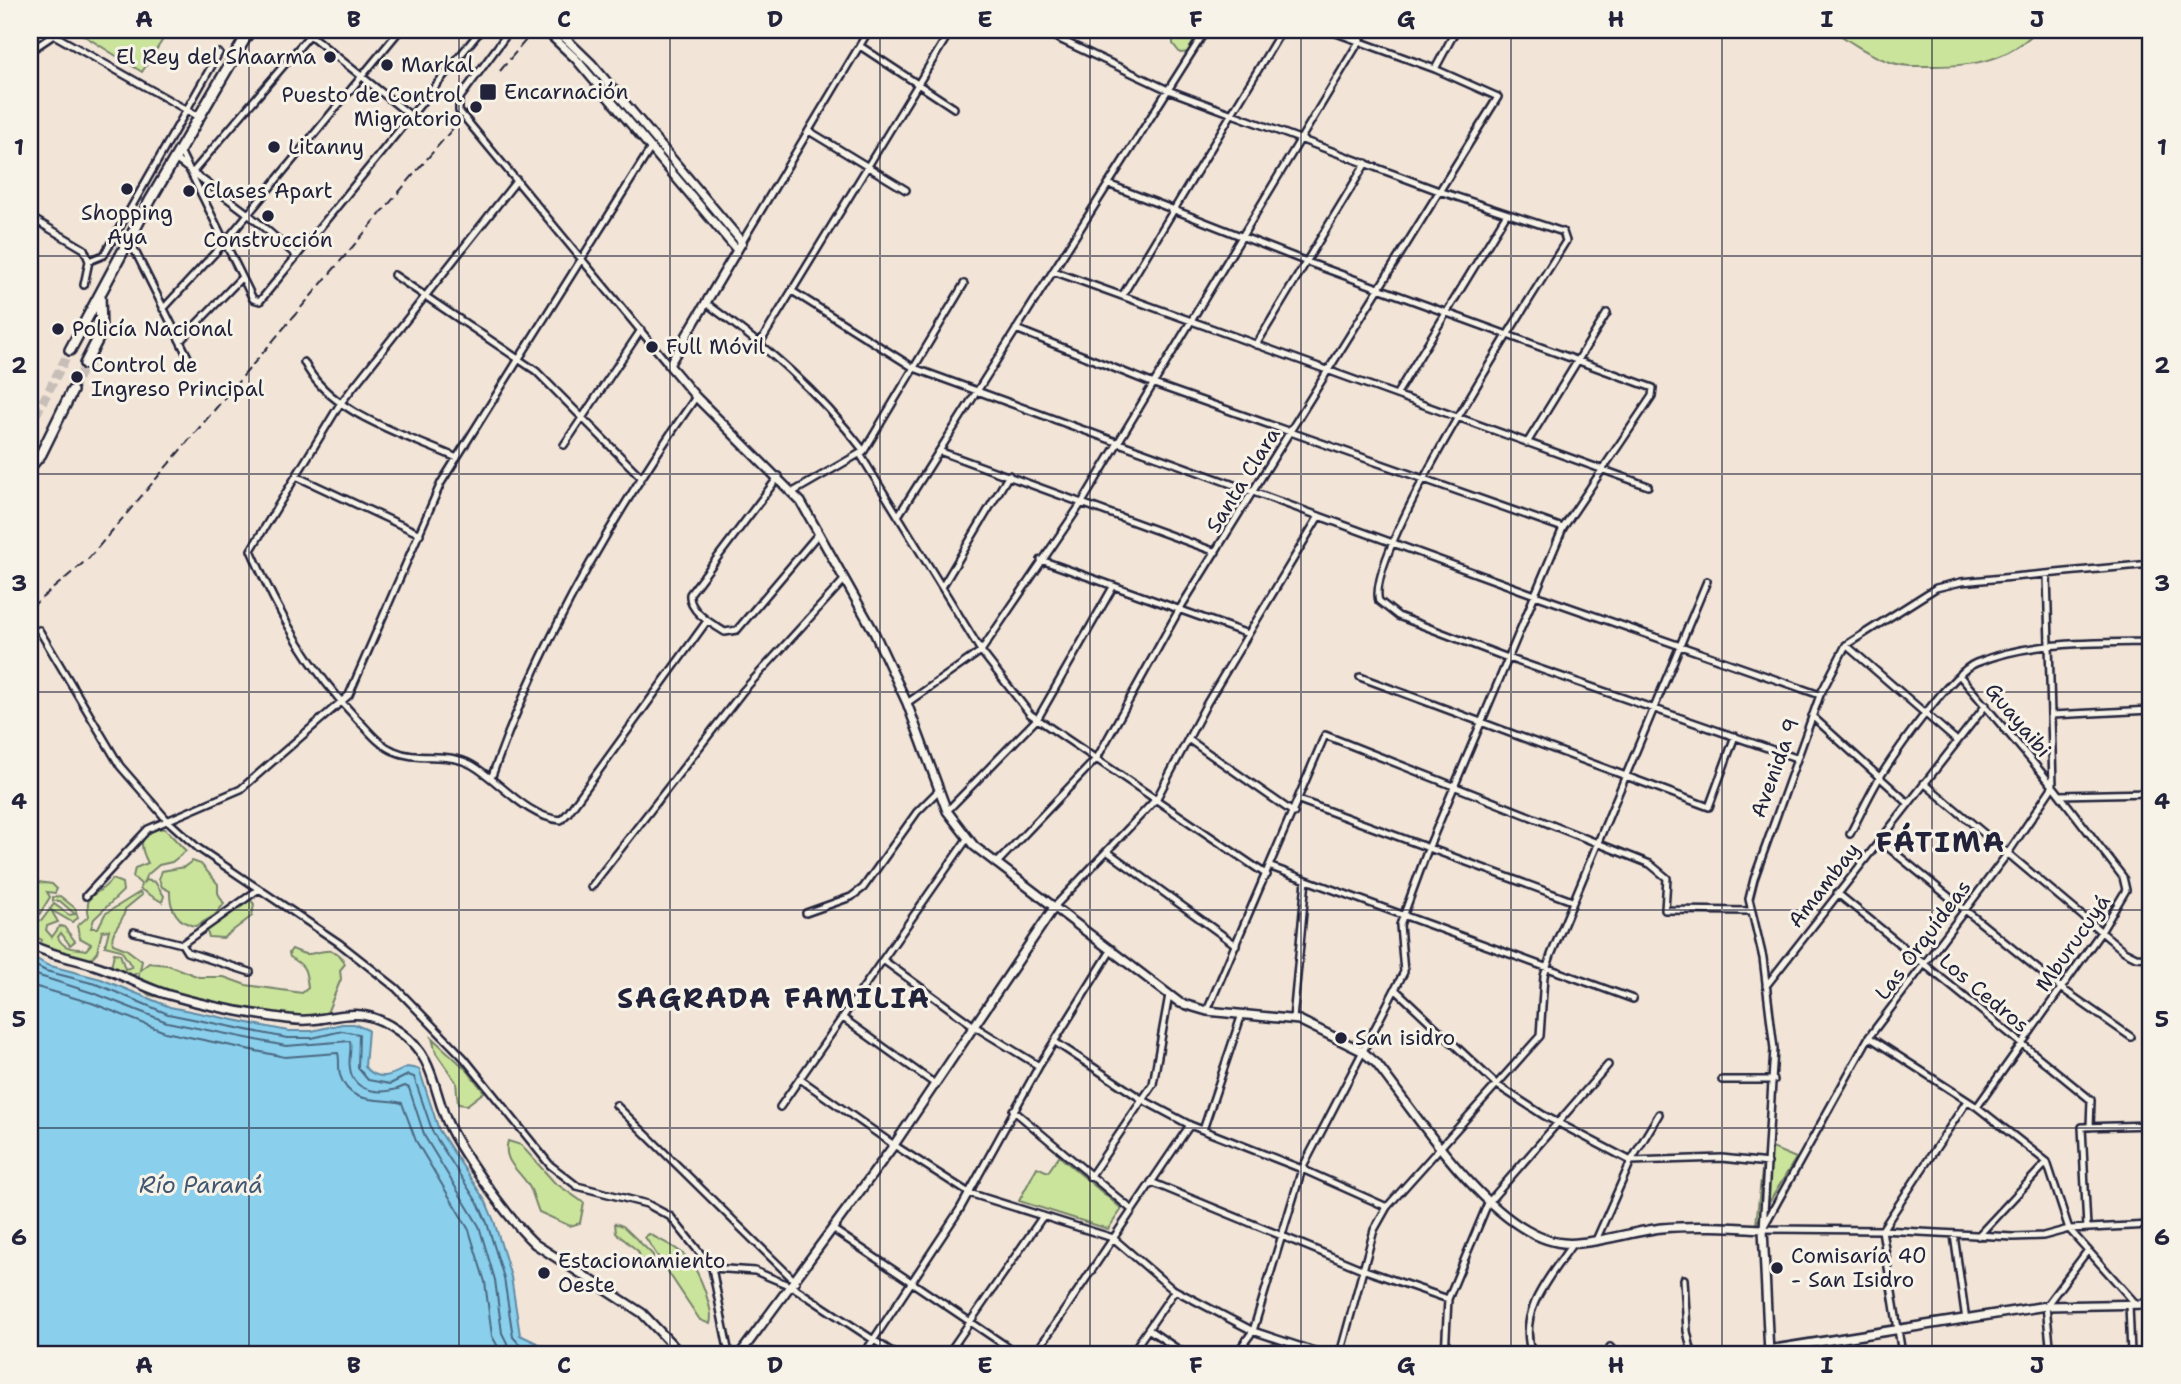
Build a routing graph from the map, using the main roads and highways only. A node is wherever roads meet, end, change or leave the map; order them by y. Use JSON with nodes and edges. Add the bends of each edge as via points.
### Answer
{"nodes":[{"id":1,"x":250,"y":30,"type":"edge"},
{"id":2,"x":545,"y":30,"type":"edge"},
{"id":3,"x":558,"y":30,"type":"edge"},
{"id":4,"x":737,"y":250,"type":"junction"},
{"id":5,"x":100,"y":292,"type":"junction"},
{"id":6,"x":69,"y":350,"type":"tunnel mouth"},
{"id":7,"x":85,"y":364,"type":"tunnel mouth"},
{"id":8,"x":72,"y":391,"type":"tunnel mouth"},
{"id":9,"x":30,"y":467,"type":"edge"},
{"id":10,"x":1055,"y":906,"type":"junction"},
{"id":11,"x":30,"y":944,"type":"edge"},
{"id":12,"x":2151,"y":1304,"type":"edge"},
{"id":13,"x":1768,"y":1352,"type":"edge"},
{"id":14,"x":681,"y":1354,"type":"edge"},
{"id":15,"x":740,"y":1354,"type":"edge"}],
"edges":[{"from":1,"to":5,"type":"highway"},
{"from":2,"to":4,"type":"main road","via":[[575,58]]},
{"from":3,"to":4,"type":"main road","via":[[742,242]]},
{"from":4,"to":10,"type":"main road","via":[[669,365],[779,476],[819,533],[873,629],[907,703],[947,811],[967,839],[995,864]]},
{"from":5,"to":6,"type":"highway"},
{"from":5,"to":7,"type":"highway","via":[[101,333]]},
{"from":8,"to":9,"type":"highway","via":[[39,458]]},
{"from":10,"to":13,"type":"main road","via":[[1188,1006],[1293,1019],[1362,1051],[1488,1203],[1527,1232],[1573,1243],[1678,1227],[1763,1229]]},
{"from":10,"to":15,"type":"main road","via":[[894,1145]]},
{"from":11,"to":14,"type":"main road","via":[[50,955],[91,964],[199,1003],[295,1020],[362,1013],[400,1032],[431,1069],[452,1132],[519,1227],[544,1250],[650,1320]]},
{"from":12,"to":13,"type":"main road","via":[[2046,1306]]}]}
